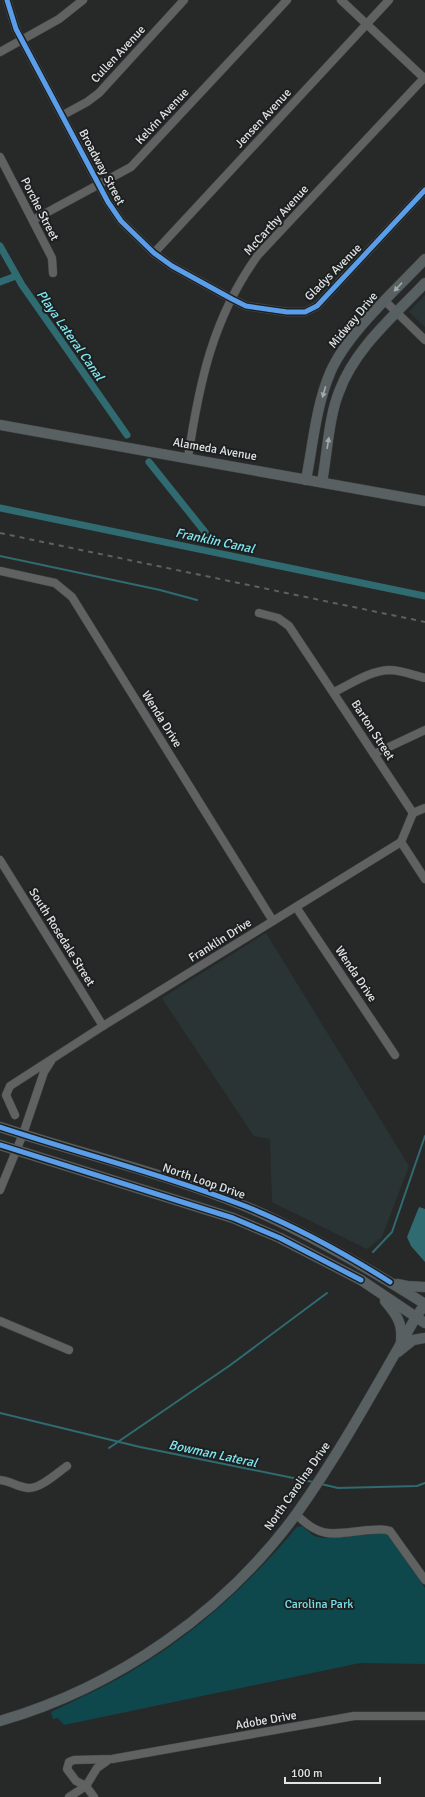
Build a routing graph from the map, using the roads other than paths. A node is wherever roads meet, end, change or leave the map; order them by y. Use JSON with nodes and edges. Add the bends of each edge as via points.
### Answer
{"nodes":[{"id":1,"x":7,"y":0,"type":"edge"},
{"id":2,"x":82,"y":0,"type":"edge"},
{"id":3,"x":184,"y":0,"type":"edge"},
{"id":4,"x":287,"y":0,"type":"edge"},
{"id":5,"x":341,"y":0,"type":"edge"},
{"id":6,"x":389,"y":0,"type":"edge"},
{"id":7,"x":366,"y":25,"type":"junction"},
{"id":8,"x":22,"y":39,"type":"junction"},
{"id":9,"x":0,"y":52,"type":"edge"},
{"id":10,"x":425,"y":78,"type":"edge"},
{"id":11,"x":63,"y":116,"type":"junction"},
{"id":12,"x":0,"y":157,"type":"edge"},
{"id":13,"x":99,"y":184,"type":"junction"},
{"id":14,"x":425,"y":190,"type":"edge"},
{"id":15,"x":33,"y":220,"type":"junction"},
{"id":16,"x":154,"y":253,"type":"junction"},
{"id":17,"x":425,"y":259,"type":"edge"},
{"id":18,"x":54,"y":273,"type":"dead end"},
{"id":19,"x":425,"y":283,"type":"edge"},
{"id":20,"x":232,"y":299,"type":"junction"},
{"id":21,"x":385,"y":301,"type":"junction"},
{"id":22,"x":397,"y":312,"type":"junction"},
{"id":23,"x":425,"y":340,"type":"edge"},
{"id":24,"x":0,"y":425,"type":"edge"},
{"id":25,"x":188,"y":458,"type":"junction"},
{"id":26,"x":306,"y":480,"type":"junction"},
{"id":27,"x":322,"y":482,"type":"junction"},
{"id":28,"x":425,"y":501,"type":"edge"},
{"id":29,"x":0,"y":571,"type":"edge"},
{"id":30,"x":258,"y":613,"type":"dead end"},
{"id":31,"x":425,"y":678,"type":"edge"},
{"id":32,"x":334,"y":692,"type":"junction"},
{"id":33,"x":425,"y":730,"type":"edge"},
{"id":34,"x":374,"y":754,"type":"junction"},
{"id":35,"x":425,"y":808,"type":"edge"},
{"id":36,"x":413,"y":813,"type":"junction"},
{"id":37,"x":401,"y":842,"type":"junction"},
{"id":38,"x":0,"y":860,"type":"edge"},
{"id":39,"x":425,"y":879,"type":"edge"},
{"id":40,"x":296,"y":907,"type":"junction"},
{"id":41,"x":273,"y":921,"type":"junction"},
{"id":42,"x":103,"y":1026,"type":"junction"},
{"id":43,"x":395,"y":1055,"type":"dead end"},
{"id":44,"x":53,"y":1058,"type":"junction"},
{"id":45,"x":16,"y":1115,"type":"dead end"},
{"id":46,"x":0,"y":1127,"type":"edge"},
{"id":47,"x":23,"y":1134,"type":"junction"},
{"id":48,"x":0,"y":1145,"type":"edge"},
{"id":49,"x":16,"y":1151,"type":"junction"},
{"id":50,"x":0,"y":1190,"type":"edge"},
{"id":51,"x":288,"y":1225,"type":"junction"},
{"id":52,"x":280,"y":1238,"type":"junction"},
{"id":53,"x":390,"y":1282,"type":"junction"},
{"id":54,"x":425,"y":1287,"type":"edge"},
{"id":55,"x":376,"y":1290,"type":"junction"},
{"id":56,"x":425,"y":1304,"type":"edge"},
{"id":57,"x":416,"y":1317,"type":"junction"},
{"id":58,"x":0,"y":1321,"type":"edge"},
{"id":59,"x":425,"y":1324,"type":"edge"},
{"id":60,"x":425,"y":1338,"type":"edge"},
{"id":61,"x":401,"y":1342,"type":"junction"},
{"id":62,"x":69,"y":1350,"type":"dead end"},
{"id":63,"x":394,"y":1355,"type":"junction"},
{"id":64,"x":67,"y":1466,"type":"dead end"},
{"id":65,"x":0,"y":1480,"type":"edge"},
{"id":66,"x":296,"y":1514,"type":"junction"},
{"id":67,"x":425,"y":1580,"type":"edge"},
{"id":68,"x":425,"y":1716,"type":"edge"},
{"id":69,"x":0,"y":1721,"type":"edge"},
{"id":70,"x":112,"y":1759,"type":"junction"},
{"id":71,"x":86,"y":1786,"type":"junction"},
{"id":72,"x":68,"y":1797,"type":"edge"},
{"id":73,"x":94,"y":1797,"type":"edge"}],
"edges":[{"from":1,"to":8,"type":"street","name":"Broadway Street"},
{"from":2,"to":8,"type":"street","via":[[59,19]]},
{"from":3,"to":11,"type":"street","name":"Cullen Avenue","via":[[99,93]]},
{"from":4,"to":13,"type":"street","name":"Kelvin Avenue","via":[[136,163]]},
{"from":5,"to":7,"type":"street"},
{"from":6,"to":7,"type":"street","name":"Jensen Avenue"},
{"from":7,"to":10,"type":"street"},
{"from":7,"to":16,"type":"street","name":"Jensen Avenue"},
{"from":8,"to":9,"type":"street"},
{"from":8,"to":11,"type":"street","name":"Broadway Street"},
{"from":10,"to":20,"type":"street","name":"McCarthy Avenue","via":[[258,255]]},
{"from":11,"to":13,"type":"street","name":"Broadway Street"},
{"from":12,"to":15,"type":"street","name":"Porche Street"},
{"from":13,"to":15,"type":"street","name":"Kelvin Avenue"},
{"from":13,"to":16,"type":"street","name":"Broadway Street","via":[[121,221]]},
{"from":14,"to":20,"type":"street","name":"Gladys Avenue","via":[[332,291],[311,309],[287,312],[246,306]]},
{"from":15,"to":18,"type":"street","name":"Porche Street","via":[[52,258]]},
{"from":16,"to":20,"type":"street","name":"Broadway Street","via":[[172,266]]},
{"from":17,"to":21,"type":"main road","name":"Midway Drive","one_way":true},
{"from":19,"to":22,"type":"main road"},
{"from":20,"to":25,"type":"street","name":"McCarthy Avenue","via":[[210,349],[202,377]]},
{"from":21,"to":22,"type":"street"},
{"from":21,"to":26,"type":"main road","name":"Midway Drive","one_way":true,"via":[[347,344],[330,373],[318,414]]},
{"from":22,"to":23,"type":"street"},
{"from":27,"to":22,"type":"main road","one_way":true,"via":[[342,383],[354,361]]},
{"from":24,"to":25,"type":"main road","name":"Alameda Avenue"},
{"from":25,"to":26,"type":"main road","name":"Alameda Avenue"},
{"from":26,"to":27,"type":"main road","name":"Alameda Avenue"},
{"from":27,"to":28,"type":"main road","name":"Alameda Avenue"},
{"from":29,"to":41,"type":"street","name":"Wenda Drive","via":[[55,584],[72,597]]},
{"from":30,"to":32,"type":"street","name":"Barton Street","via":[[278,618],[289,626]]},
{"from":31,"to":32,"type":"street","via":[[395,671],[382,671],[372,673]]},
{"from":32,"to":34,"type":"street","name":"Barton Street"},
{"from":33,"to":34,"type":"street"},
{"from":34,"to":36,"type":"street","name":"Barton Street"},
{"from":35,"to":36,"type":"street"},
{"from":36,"to":37,"type":"street"},
{"from":37,"to":39,"type":"street"},
{"from":37,"to":40,"type":"street","name":"Franklin Drive"},
{"from":38,"to":42,"type":"street","name":"South Rosedale Street"},
{"from":40,"to":41,"type":"street","name":"Franklin Drive"},
{"from":40,"to":43,"type":"street","name":"Wenda Drive"},
{"from":41,"to":42,"type":"street","name":"Franklin Drive"},
{"from":42,"to":44,"type":"street","name":"Franklin Drive"},
{"from":44,"to":45,"type":"street","name":"Franklin Drive","via":[[8,1088],[7,1099]]},
{"from":44,"to":47,"type":"street","name":"Franklin Drive","via":[[44,1072]]},
{"from":46,"to":47,"type":"main road","name":"North Loop Drive"},
{"from":47,"to":49,"type":"street","name":"Franklin Drive"},
{"from":47,"to":51,"type":"main road","name":"North Loop Drive","via":[[192,1187]]},
{"from":48,"to":49,"type":"main road"},
{"from":49,"to":50,"type":"street","name":"Franklin Drive"},
{"from":49,"to":52,"type":"main road","via":[[233,1218]]},
{"from":51,"to":52,"type":"main road"},
{"from":51,"to":53,"type":"main road","name":"North Loop Drive"},
{"from":52,"to":55,"type":"main road"},
{"from":53,"to":54,"type":"main road"},
{"from":53,"to":56,"type":"main road","name":"North Loop Drive"},
{"from":55,"to":57,"type":"main road"},
{"from":55,"to":61,"type":"main road","via":[[400,1322]]},
{"from":56,"to":57,"type":"main road","name":"North Carolina Drive"},
{"from":57,"to":59,"type":"main road"},
{"from":57,"to":61,"type":"main road","name":"North Carolina Drive"},
{"from":58,"to":62,"type":"street"},
{"from":60,"to":63,"type":"main road","via":[[413,1340]]},
{"from":61,"to":63,"type":"main road","name":"North Carolina Drive"},
{"from":63,"to":66,"type":"main road","name":"North Carolina Drive","via":[[322,1476]]},
{"from":64,"to":65,"type":"street","via":[[35,1488]]},
{"from":66,"to":67,"type":"street","via":[[312,1529],[328,1534],[381,1529],[390,1531]]},
{"from":66,"to":69,"type":"main road","name":"North Carolina Drive","via":[[254,1565],[178,1632],[101,1680],[44,1707]]},
{"from":68,"to":70,"type":"street","name":"Adobe Drive","via":[[354,1716]]},
{"from":70,"to":71,"type":"street","name":"Adobe Drive","via":[[100,1765]]},
{"from":70,"to":71,"type":"street","name":"Adobe Drive","via":[[69,1762],[67,1768],[71,1776]]},
{"from":71,"to":72,"type":"street","name":"Adobe Drive"},
{"from":71,"to":73,"type":"street"}]}
